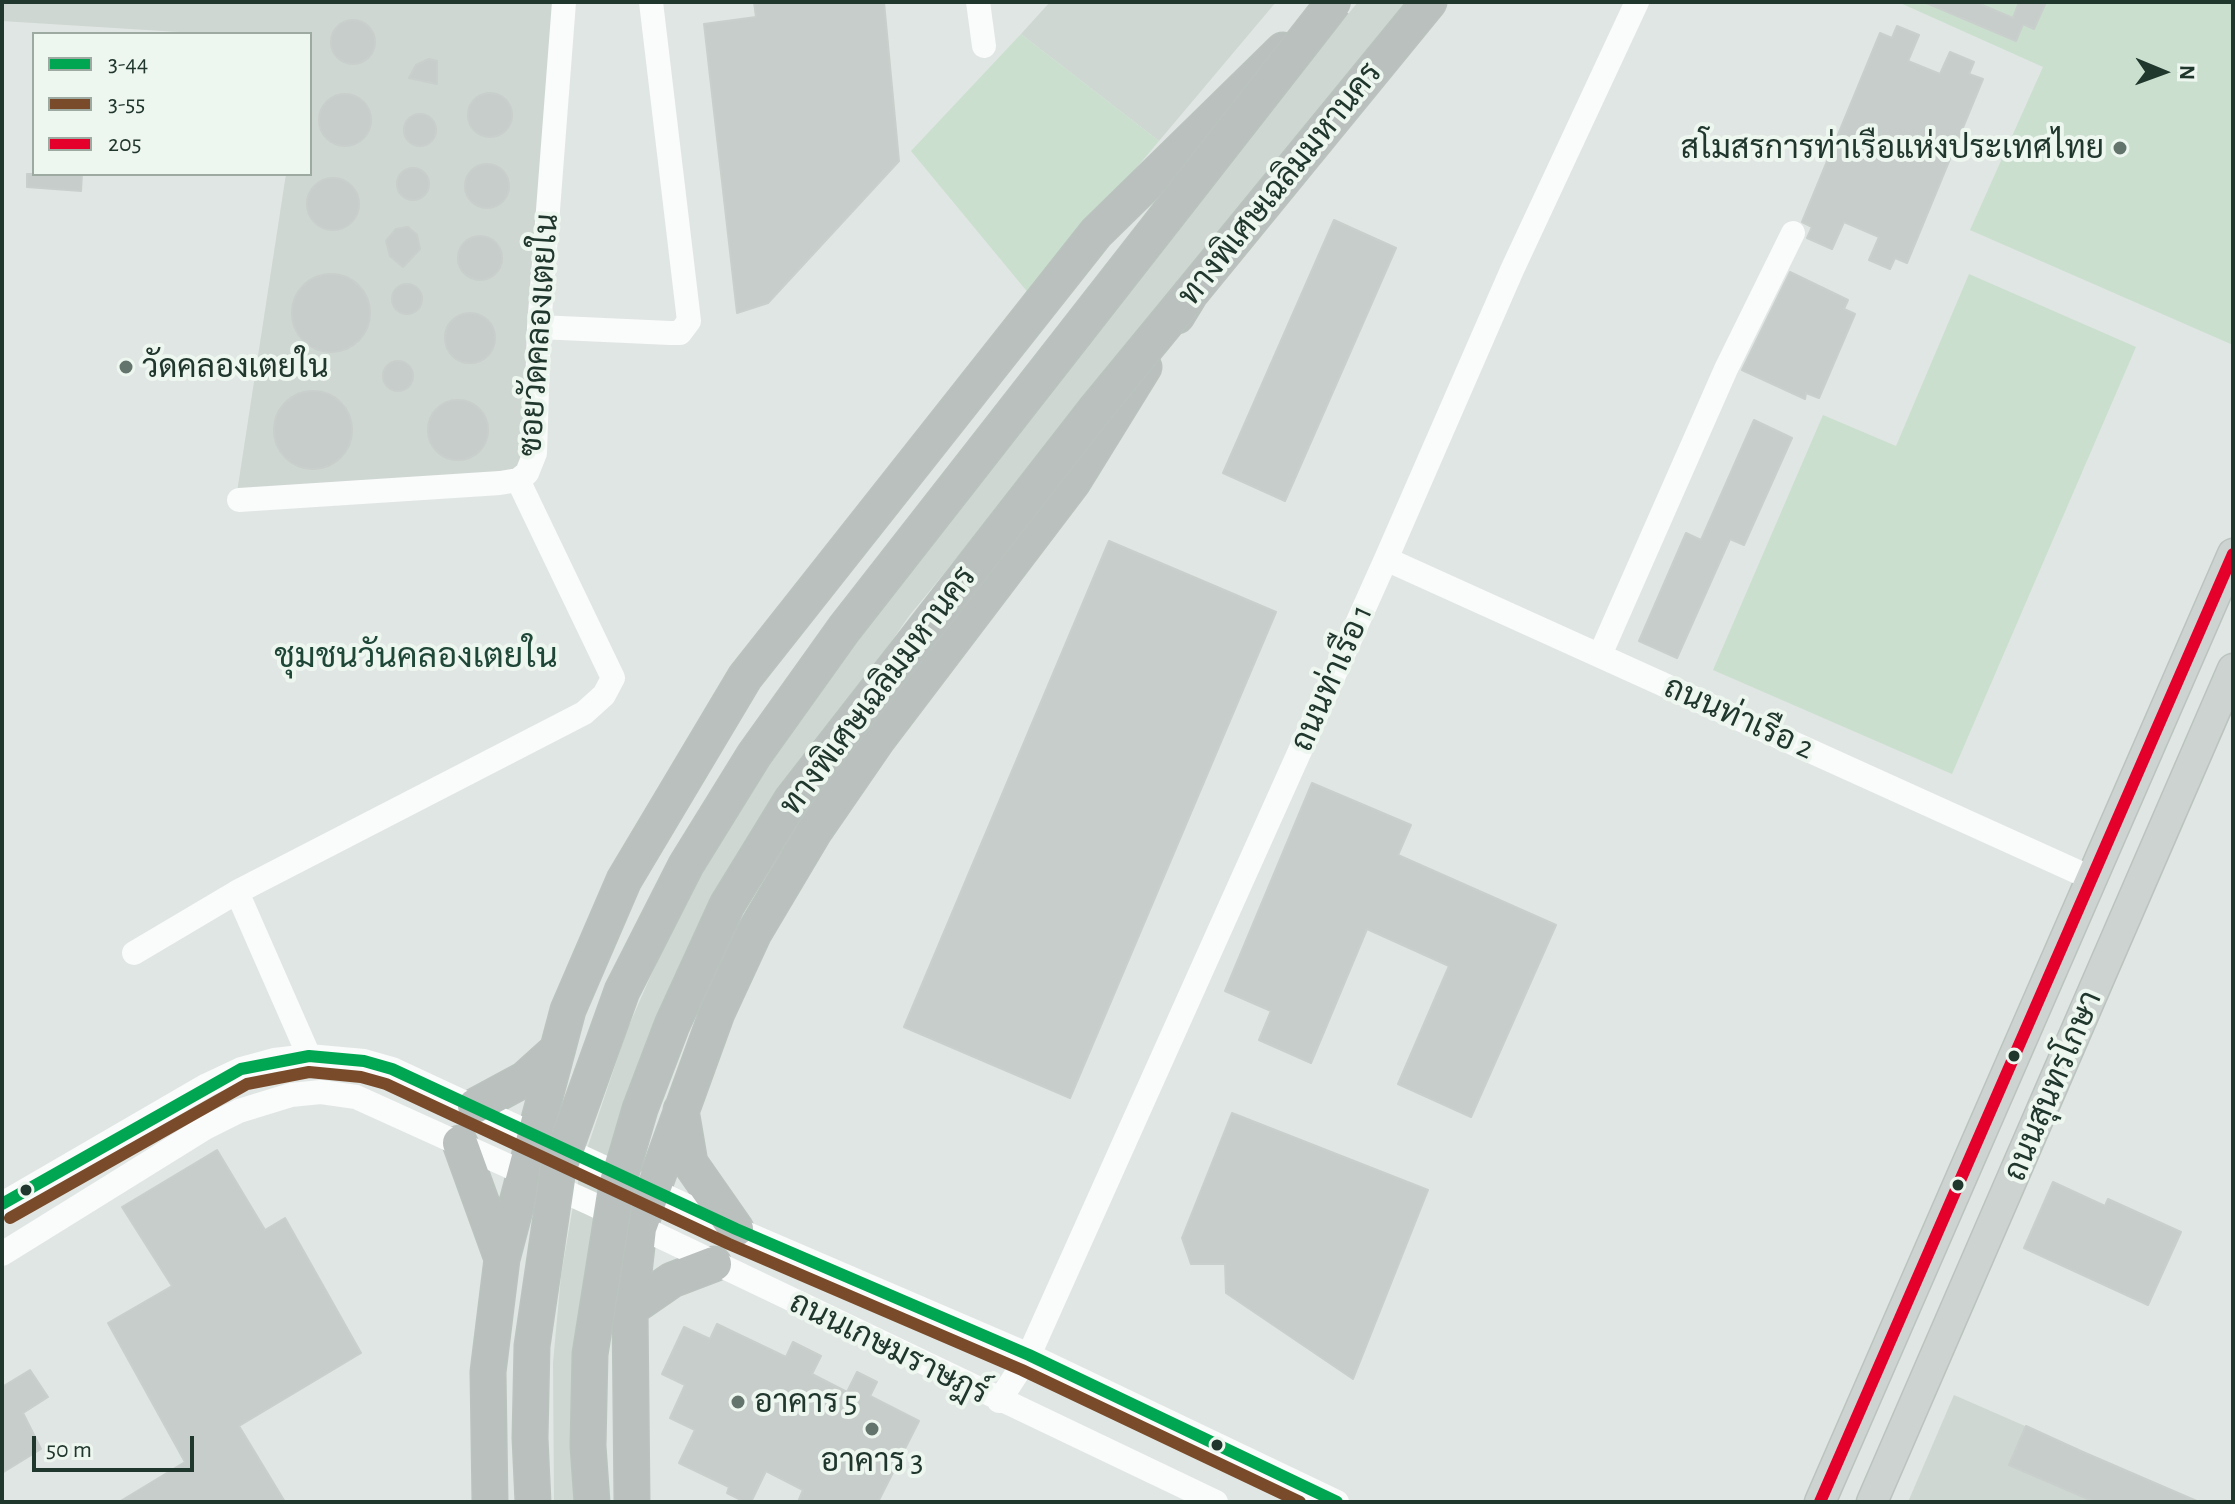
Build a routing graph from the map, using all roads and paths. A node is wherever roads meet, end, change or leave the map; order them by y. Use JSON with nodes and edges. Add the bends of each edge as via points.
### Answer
{"nodes":[{"id":1,"x":564,"y":2,"type":"edge"},
{"id":2,"x":651,"y":2,"type":"edge"},
{"id":3,"x":978,"y":2,"type":"edge"},
{"id":4,"x":1333,"y":2,"type":"edge"},
{"id":5,"x":1429,"y":2,"type":"edge"},
{"id":6,"x":1637,"y":2,"type":"edge"},
{"id":7,"x":984,"y":46,"type":"dead end"},
{"id":8,"x":1793,"y":233,"type":"dead end"},
{"id":9,"x":1191,"y":293,"type":"junction"},
{"id":10,"x":539,"y":327,"type":"junction"},
{"id":11,"x":518,"y":480,"type":"junction"},
{"id":12,"x":239,"y":500,"type":"dead end"},
{"id":13,"x":2233,"y":554,"type":"edge"},
{"id":14,"x":1386,"y":559,"type":"junction"},
{"id":15,"x":1600,"y":655,"type":"junction"},
{"id":16,"x":2233,"y":669,"type":"edge"},
{"id":17,"x":2091,"y":878,"type":"junction"},
{"id":18,"x":237,"y":892,"type":"junction"},
{"id":19,"x":134,"y":953,"type":"dead end"},
{"id":20,"x":556,"y":1051,"type":"junction"},
{"id":21,"x":309,"y":1056,"type":"junction"},
{"id":22,"x":475,"y":1106,"type":"junction"},
{"id":23,"x":681,"y":1110,"type":"junction"},
{"id":24,"x":533,"y":1134,"type":"junction"},
{"id":25,"x":460,"y":1143,"type":"junction"},
{"id":26,"x":524,"y":1172,"type":"junction"},
{"id":27,"x":651,"y":1188,"type":"junction"},
{"id":28,"x":2,"y":1204,"type":"edge"},
{"id":29,"x":639,"y":1228,"type":"junction"},
{"id":30,"x":736,"y":1229,"type":"junction"},
{"id":31,"x":2,"y":1254,"type":"edge"},
{"id":32,"x":502,"y":1259,"type":"junction"},
{"id":33,"x":714,"y":1264,"type":"junction"},
{"id":34,"x":630,"y":1309,"type":"junction"},
{"id":35,"x":1029,"y":1355,"type":"junction"},
{"id":36,"x":999,"y":1401,"type":"junction"},
{"id":37,"x":490,"y":1502,"type":"edge"},
{"id":38,"x":533,"y":1502,"type":"edge"},
{"id":39,"x":592,"y":1502,"type":"edge"},
{"id":40,"x":632,"y":1502,"type":"edge"},
{"id":41,"x":1216,"y":1502,"type":"edge"},
{"id":42,"x":1337,"y":1502,"type":"edge"},
{"id":43,"x":1820,"y":1502,"type":"edge"},
{"id":44,"x":1872,"y":1502,"type":"edge"}],
"edges":[{"from":1,"to":10,"type":"street","name":"ซอยวัดคลองเตยใน"},
{"from":2,"to":10,"type":"street","via":[[689,321],[680,333]]},
{"from":3,"to":7,"type":"street"},
{"from":4,"to":20,"type":"highway","bridge":true,"via":[[1096,233],[745,677],[624,880]]},
{"from":4,"to":38,"type":"highway","name":"ทางพิเศษเฉลิมมหานคร","bridge":true,"via":[[844,629],[754,755],[686,865],[622,991],[558,1169],[532,1346]]},
{"from":5,"to":9,"type":"highway","name":"ทางพิเศษเฉลิมมหานคร"},
{"from":6,"to":14,"type":"street","name":"ถนนท่าเรือ 1"},
{"from":8,"to":15,"type":"street","via":[[1726,369]]},
{"from":9,"to":23,"type":"highway","bridge":true,"via":[[1073,482],[814,832],[754,933]]},
{"from":9,"to":39,"type":"highway","name":"ทางพิเศษเฉลิมมหานคร","bridge":true,"via":[[792,799],[727,905],[672,1025],[616,1191],[590,1354]]},
{"from":10,"to":11,"type":"street","name":"ซอยวัดคลองเตยใน","via":[[535,453]]},
{"from":11,"to":12,"type":"street","name":"ซอยวัดคลองเตยใน"},
{"from":11,"to":18,"type":"street","via":[[613,678],[604,695],[584,713]]},
{"from":13,"to":17,"type":"main road","name":"ถนนสุนทรโกษา"},
{"from":14,"to":15,"type":"street","name":"ถนนท่าเรือ 2"},
{"from":14,"to":35,"type":"street","name":"ถนนท่าเรือ 1"},
{"from":15,"to":17,"type":"street","name":"ถนนท่าเรือ 2"},
{"from":16,"to":44,"type":"main road","name":"ถนนสุนทรโกษา"},
{"from":17,"to":43,"type":"main road","name":"ถนนสุนทรโกษา"},
{"from":18,"to":19,"type":"street"},
{"from":18,"to":21,"type":"street"},
{"from":20,"to":22,"type":"highway","via":[[525,1079]]},
{"from":20,"to":24,"type":"highway"},
{"from":21,"to":22,"type":"street","name":"ถนนเกษมราษฎร์","via":[[392,1069]]},
{"from":21,"to":28,"type":"street","name":"ถนนเกษมราษฎร์","via":[[274,1060],[207,1085]]},
{"from":22,"to":24,"type":"street","name":"ถนนเกษมราษฎร์"},
{"from":23,"to":27,"type":"highway"},
{"from":23,"to":30,"type":"highway","via":[[690,1163]]},
{"from":24,"to":26,"type":"highway"},
{"from":24,"to":27,"type":"street","name":"ถนนเกษมราษฎร์"},
{"from":25,"to":26,"type":"street","name":"ถนนเกษมราษฎร์"},
{"from":25,"to":31,"type":"street","name":"ถนนเกษมราษฎร์","via":[[356,1097],[321,1092],[276,1098],[205,1128]]},
{"from":25,"to":32,"type":"highway"},
{"from":26,"to":29,"type":"street","name":"ถนนเกษมราษฎร์"},
{"from":26,"to":32,"type":"highway"},
{"from":27,"to":29,"type":"highway"},
{"from":27,"to":30,"type":"street","name":"ถนนเกษมราษฎร์"},
{"from":29,"to":33,"type":"street","name":"ถนนเกษมราษฎร์"},
{"from":29,"to":34,"type":"highway"},
{"from":30,"to":35,"type":"street","name":"ถนนเกษมราษฎร์"},
{"from":32,"to":37,"type":"highway","via":[[488,1372]]},
{"from":33,"to":34,"type":"highway","via":[[672,1280]]},
{"from":33,"to":36,"type":"street","name":"ถนนเกษมราษฎร์"},
{"from":34,"to":40,"type":"highway"},
{"from":35,"to":36,"type":"street","name":"ถนนท่าเรือ 1"},
{"from":35,"to":42,"type":"street","name":"ถนนเกษมราษฎร์"},
{"from":36,"to":41,"type":"street","name":"ถนนเกษมราษฎร์"}]}
